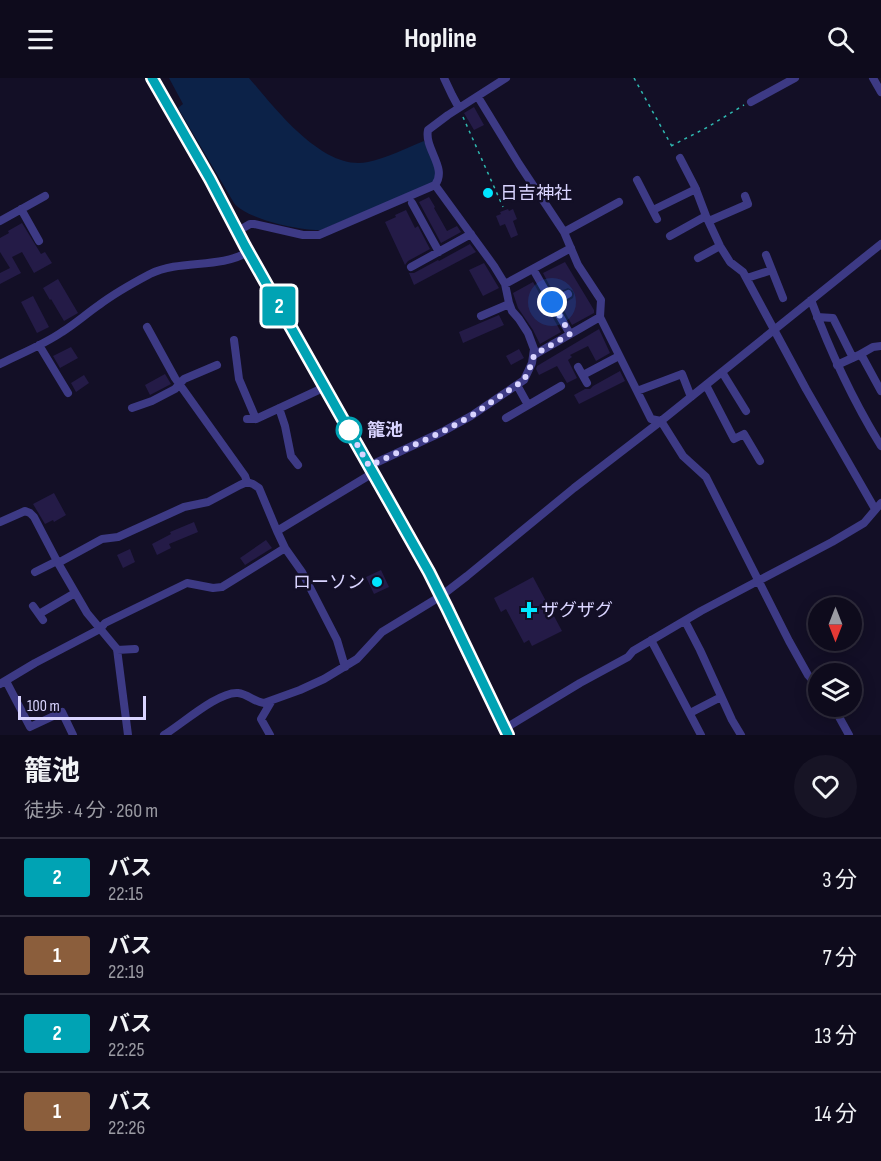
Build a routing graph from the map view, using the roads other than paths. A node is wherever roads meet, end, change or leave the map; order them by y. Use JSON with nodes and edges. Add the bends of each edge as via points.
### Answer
{"nodes":[{"id":1,"x":152,"y":78,"type":"edge"},
{"id":2,"x":444,"y":78,"type":"edge"},
{"id":3,"x":506,"y":78,"type":"edge"},
{"id":4,"x":795,"y":78,"type":"edge"},
{"id":5,"x":873,"y":78,"type":"edge"},
{"id":6,"x":881,"y":92,"type":"edge"},
{"id":7,"x":478,"y":97,"type":"junction"},
{"id":8,"x":751,"y":102,"type":"road end"},
{"id":9,"x":459,"y":108,"type":"junction"},
{"id":10,"x":680,"y":158,"type":"road end"},
{"id":11,"x":637,"y":180,"type":"dead end"},
{"id":12,"x":435,"y":185,"type":"junction"},
{"id":13,"x":696,"y":189,"type":"junction"},
{"id":14,"x":45,"y":196,"type":"dead end"},
{"id":15,"x":745,"y":196,"type":"dead end"},
{"id":16,"x":619,"y":202,"type":"dead end"},
{"id":17,"x":412,"y":203,"type":"dead end"},
{"id":18,"x":21,"y":209,"type":"junction"},
{"id":19,"x":653,"y":210,"type":"junction"},
{"id":20,"x":657,"y":219,"type":"dead end"},
{"id":21,"x":707,"y":219,"type":"junction"},
{"id":22,"x":0,"y":221,"type":"edge"},
{"id":23,"x":238,"y":231,"type":"junction"},
{"id":24,"x":564,"y":232,"type":"junction"},
{"id":25,"x":471,"y":234,"type":"junction"},
{"id":26,"x":670,"y":236,"type":"dead end"},
{"id":27,"x":39,"y":241,"type":"dead end"},
{"id":28,"x":881,"y":244,"type":"edge"},
{"id":29,"x":720,"y":246,"type":"junction"},
{"id":30,"x":571,"y":248,"type":"junction"},
{"id":31,"x":248,"y":252,"type":"junction"},
{"id":32,"x":439,"y":252,"type":"junction"},
{"id":33,"x":766,"y":255,"type":"dead end"},
{"id":34,"x":698,"y":258,"type":"dead end"},
{"id":35,"x":411,"y":267,"type":"dead end"},
{"id":36,"x":533,"y":268,"type":"junction"},
{"id":37,"x":772,"y":270,"type":"junction"},
{"id":38,"x":747,"y":279,"type":"junction"},
{"id":39,"x":505,"y":284,"type":"junction"},
{"id":40,"x":568,"y":294,"type":"dead end"},
{"id":41,"x":783,"y":298,"type":"dead end"},
{"id":42,"x":811,"y":300,"type":"junction"},
{"id":43,"x":552,"y":302,"type":"junction"},
{"id":44,"x":509,"y":304,"type":"junction"},
{"id":45,"x":482,"y":316,"type":"dead end"},
{"id":46,"x":600,"y":317,"type":"junction"},
{"id":47,"x":817,"y":317,"type":"junction"},
{"id":48,"x":147,"y":327,"type":"dead end"},
{"id":49,"x":774,"y":329,"type":"junction"},
{"id":50,"x":570,"y":334,"type":"junction"},
{"id":51,"x":234,"y":340,"type":"dead end"},
{"id":52,"x":39,"y":345,"type":"junction"},
{"id":53,"x":881,"y":346,"type":"edge"},
{"id":54,"x":534,"y":355,"type":"junction"},
{"id":55,"x":619,"y":356,"type":"junction"},
{"id":56,"x":856,"y":356,"type":"junction"},
{"id":57,"x":0,"y":364,"type":"edge"},
{"id":58,"x":217,"y":365,"type":"dead end"},
{"id":59,"x":837,"y":365,"type":"junction"},
{"id":60,"x":722,"y":372,"type":"junction"},
{"id":61,"x":583,"y":375,"type":"dead end"},
{"id":62,"x":180,"y":384,"type":"junction"},
{"id":63,"x":517,"y":385,"type":"junction"},
{"id":64,"x":706,"y":385,"type":"junction"},
{"id":65,"x":561,"y":386,"type":"dead end"},
{"id":66,"x":325,"y":387,"type":"junction"},
{"id":67,"x":637,"y":391,"type":"junction"},
{"id":68,"x":881,"y":391,"type":"edge"},
{"id":69,"x":68,"y":393,"type":"dead end"},
{"id":70,"x":691,"y":397,"type":"junction"},
{"id":71,"x":148,"y":402,"type":"junction"},
{"id":72,"x":528,"y":405,"type":"junction"},
{"id":73,"x":132,"y":408,"type":"dead end"},
{"id":74,"x":279,"y":408,"type":"junction"},
{"id":75,"x":746,"y":411,"type":"dead end"},
{"id":76,"x":151,"y":412,"type":"dead end"},
{"id":77,"x":506,"y":418,"type":"dead end"},
{"id":78,"x":661,"y":421,"type":"junction"},
{"id":79,"x":881,"y":446,"type":"edge"},
{"id":80,"x":760,"y":461,"type":"dead end"},
{"id":81,"x":298,"y":465,"type":"dead end"},
{"id":82,"x":371,"y":470,"type":"junction"},
{"id":83,"x":247,"y":482,"type":"junction"},
{"id":84,"x":878,"y":506,"type":"edge"},
{"id":85,"x":0,"y":522,"type":"edge"},
{"id":86,"x":277,"y":531,"type":"junction"},
{"id":87,"x":285,"y":548,"type":"junction"},
{"id":88,"x":57,"y":562,"type":"junction"},
{"id":89,"x":35,"y":572,"type":"dead end"},
{"id":90,"x":758,"y":581,"type":"junction"},
{"id":91,"x":75,"y":593,"type":"junction"},
{"id":92,"x":441,"y":596,"type":"junction"},
{"id":93,"x":38,"y":613,"type":"dead end"},
{"id":94,"x":685,"y":621,"type":"junction"},
{"id":95,"x":100,"y":629,"type":"junction"},
{"id":96,"x":651,"y":640,"type":"junction"},
{"id":97,"x":135,"y":649,"type":"dead end"},
{"id":98,"x":117,"y":650,"type":"junction"},
{"id":99,"x":345,"y":667,"type":"junction"},
{"id":100,"x":808,"y":675,"type":"edge"},
{"id":101,"x":3,"y":682,"type":"edge"},
{"id":102,"x":721,"y":697,"type":"junction"},
{"id":103,"x":271,"y":702,"type":"junction"},
{"id":104,"x":690,"y":713,"type":"junction"},
{"id":105,"x":839,"y":717,"type":"edge"},
{"id":106,"x":506,"y":732,"type":"edge"},
{"id":107,"x":73,"y":735,"type":"edge"},
{"id":108,"x":128,"y":735,"type":"edge"},
{"id":109,"x":164,"y":735,"type":"edge"},
{"id":110,"x":270,"y":735,"type":"edge"},
{"id":111,"x":701,"y":735,"type":"edge"},
{"id":112,"x":741,"y":735,"type":"edge"},
{"id":113,"x":849,"y":735,"type":"edge"}],
"edges":[{"from":1,"to":23,"type":"main road"},
{"from":2,"to":9,"type":"street"},
{"from":3,"to":7,"type":"street"},
{"from":4,"to":8,"type":"street"},
{"from":5,"to":6,"type":"street"},
{"from":7,"to":9,"type":"street"},
{"from":7,"to":24,"type":"street"},
{"from":9,"to":12,"type":"street","via":[[428,130],[427,139],[440,173]]},
{"from":10,"to":13,"type":"street"},
{"from":11,"to":19,"type":"street"},
{"from":12,"to":23,"type":"street","via":[[319,235],[254,224]]},
{"from":12,"to":25,"type":"street"},
{"from":13,"to":19,"type":"street"},
{"from":13,"to":21,"type":"street"},
{"from":14,"to":18,"type":"street"},
{"from":15,"to":21,"type":"street","via":[[748,204]]},
{"from":16,"to":24,"type":"street","via":[[593,221]]},
{"from":17,"to":32,"type":"street"},
{"from":18,"to":22,"type":"street"},
{"from":18,"to":27,"type":"street"},
{"from":19,"to":20,"type":"street"},
{"from":21,"to":26,"type":"street"},
{"from":21,"to":29,"type":"street"},
{"from":23,"to":31,"type":"main road"},
{"from":24,"to":30,"type":"street"},
{"from":25,"to":32,"type":"street"},
{"from":25,"to":39,"type":"street"},
{"from":28,"to":42,"type":"street"},
{"from":29,"to":34,"type":"street"},
{"from":29,"to":38,"type":"street"},
{"from":30,"to":36,"type":"street"},
{"from":30,"to":46,"type":"street","via":[[601,300]]},
{"from":31,"to":52,"type":"street","via":[[229,260],[151,273]]},
{"from":31,"to":66,"type":"main road"},
{"from":32,"to":35,"type":"street"},
{"from":33,"to":37,"type":"street"},
{"from":36,"to":39,"type":"street"},
{"from":36,"to":43,"type":"street"},
{"from":37,"to":38,"type":"street"},
{"from":37,"to":41,"type":"street"},
{"from":38,"to":49,"type":"street"},
{"from":39,"to":44,"type":"street"},
{"from":40,"to":43,"type":"street"},
{"from":42,"to":47,"type":"street"},
{"from":42,"to":49,"type":"street"},
{"from":43,"to":50,"type":"street"},
{"from":44,"to":45,"type":"street"},
{"from":44,"to":54,"type":"street","via":[[528,333]]},
{"from":46,"to":50,"type":"street"},
{"from":46,"to":55,"type":"street"},
{"from":47,"to":56,"type":"street","via":[[833,318]]},
{"from":47,"to":59,"type":"street"},
{"from":48,"to":62,"type":"street","via":[[149,339]]},
{"from":49,"to":60,"type":"street"},
{"from":49,"to":84,"type":"street"},
{"from":50,"to":54,"type":"street"},
{"from":51,"to":74,"type":"street","via":[[232,363],[252,419]]},
{"from":52,"to":57,"type":"street"},
{"from":52,"to":69,"type":"street"},
{"from":53,"to":56,"type":"street"},
{"from":54,"to":63,"type":"street","via":[[524,380]]},
{"from":55,"to":61,"type":"street"},
{"from":55,"to":67,"type":"street"},
{"from":56,"to":59,"type":"street"},
{"from":56,"to":68,"type":"street","via":[[863,358]]},
{"from":58,"to":62,"type":"street"},
{"from":59,"to":79,"type":"street"},
{"from":60,"to":64,"type":"street"},
{"from":60,"to":75,"type":"street"},
{"from":62,"to":71,"type":"street"},
{"from":62,"to":83,"type":"street"},
{"from":63,"to":72,"type":"street"},
{"from":63,"to":82,"type":"street","via":[[471,416]]},
{"from":64,"to":70,"type":"street"},
{"from":64,"to":80,"type":"street","via":[[734,439],[744,434]]},
{"from":65,"to":72,"type":"street"},
{"from":66,"to":74,"type":"street"},
{"from":66,"to":82,"type":"main road"},
{"from":67,"to":70,"type":"street","via":[[682,374]]},
{"from":67,"to":78,"type":"street","via":[[651,419]]},
{"from":70,"to":78,"type":"street"},
{"from":71,"to":73,"type":"street"},
{"from":71,"to":76,"type":"street"},
{"from":72,"to":77,"type":"street"},
{"from":74,"to":81,"type":"street","via":[[291,456]]},
{"from":78,"to":90,"type":"street","via":[[683,456],[706,477]]},
{"from":78,"to":92,"type":"street"},
{"from":82,"to":86,"type":"street"},
{"from":82,"to":92,"type":"main road"},
{"from":83,"to":86,"type":"street","via":[[259,489]]},
{"from":83,"to":88,"type":"street","via":[[208,502],[184,507],[118,537],[102,539]]},
{"from":84,"to":90,"type":"street","via":[[864,523]]},
{"from":85,"to":88,"type":"street","via":[[25,511],[30,513]]},
{"from":86,"to":87,"type":"street"},
{"from":87,"to":95,"type":"street","via":[[222,587],[187,583]]},
{"from":87,"to":99,"type":"street","via":[[337,640]]},
{"from":88,"to":89,"type":"street"},
{"from":88,"to":91,"type":"street"},
{"from":90,"to":94,"type":"street"},
{"from":90,"to":100,"type":"street"},
{"from":91,"to":93,"type":"street"},
{"from":91,"to":95,"type":"street"},
{"from":92,"to":99,"type":"street","via":[[382,632]]},
{"from":92,"to":106,"type":"main road"},
{"from":94,"to":96,"type":"street"},
{"from":94,"to":102,"type":"street"},
{"from":95,"to":98,"type":"street"},
{"from":95,"to":101,"type":"street"},
{"from":96,"to":104,"type":"street"},
{"from":96,"to":106,"type":"street"},
{"from":97,"to":98,"type":"street"},
{"from":98,"to":108,"type":"street"},
{"from":99,"to":103,"type":"street"},
{"from":101,"to":107,"type":"street","via":[[30,727],[62,712]]},
{"from":102,"to":104,"type":"street"},
{"from":102,"to":112,"type":"street","via":[[732,709]]},
{"from":103,"to":109,"type":"street","via":[[259,703],[243,694],[229,693]]},
{"from":103,"to":110,"type":"street","via":[[261,719]]},
{"from":104,"to":111,"type":"street"},
{"from":105,"to":113,"type":"street"}]}
